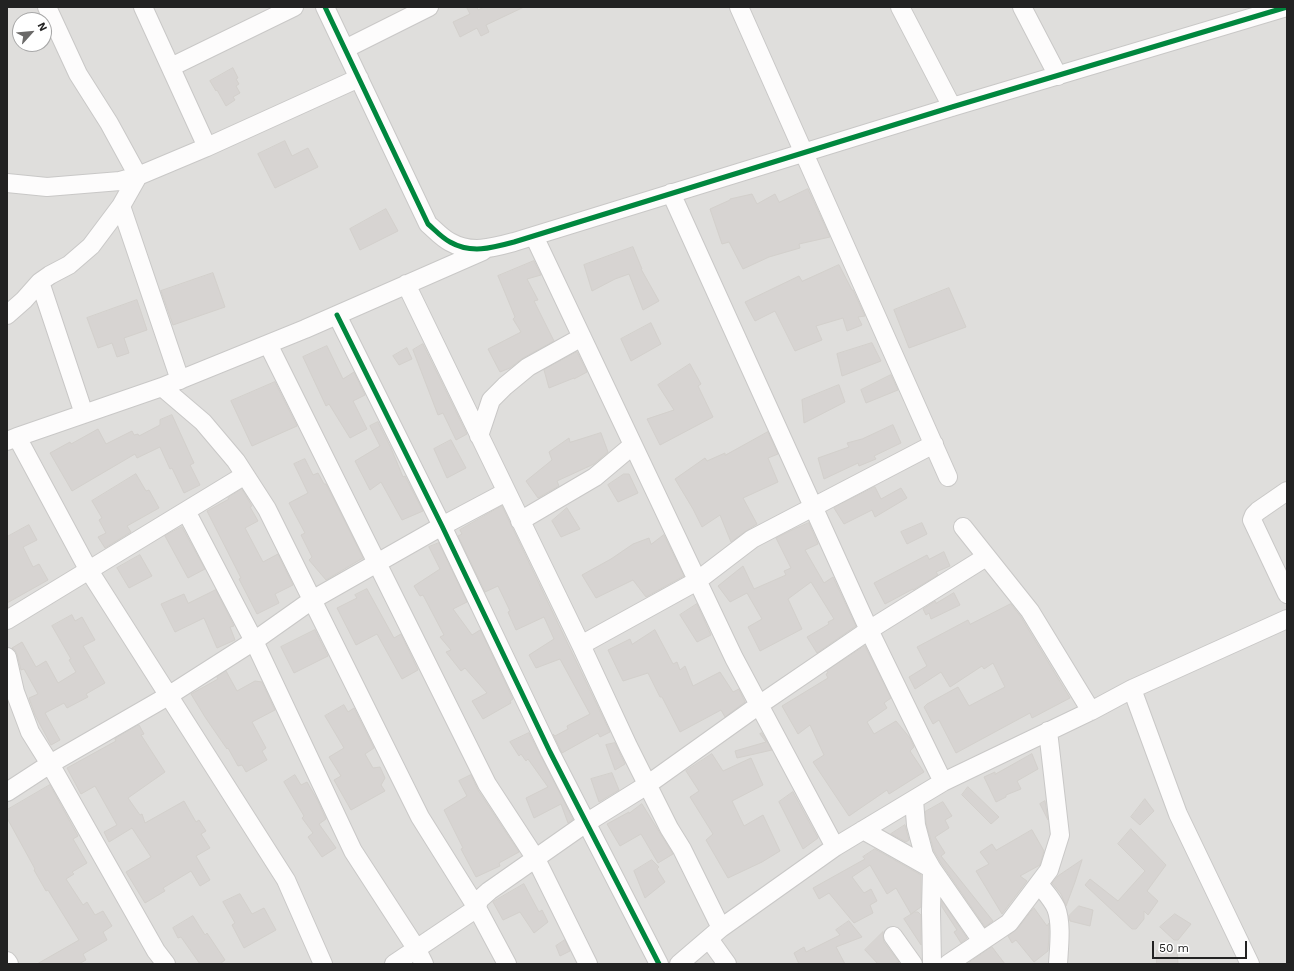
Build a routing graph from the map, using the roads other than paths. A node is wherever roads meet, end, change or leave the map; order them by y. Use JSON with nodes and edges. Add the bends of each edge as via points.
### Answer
{"nodes":[{"id":1,"x":47,"y":7,"type":"edge"},
{"id":2,"x":143,"y":7,"type":"edge"},
{"id":3,"x":294,"y":7,"type":"edge"},
{"id":4,"x":325,"y":7,"type":"edge"},
{"id":5,"x":429,"y":7,"type":"edge"},
{"id":6,"x":740,"y":7,"type":"edge"},
{"id":7,"x":900,"y":7,"type":"edge"},
{"id":8,"x":1022,"y":7,"type":"edge"},
{"id":9,"x":1287,"y":7,"type":"edge"},
{"id":10,"x":345,"y":49,"type":"junction"},
{"id":11,"x":171,"y":67,"type":"junction"},
{"id":12,"x":1058,"y":76,"type":"junction"},
{"id":13,"x":358,"y":78,"type":"junction"},
{"id":14,"x":952,"y":107,"type":"junction"},
{"id":15,"x":207,"y":147,"type":"junction"},
{"id":16,"x":804,"y":152,"type":"junction"},
{"id":17,"x":138,"y":176,"type":"junction"},
{"id":18,"x":7,"y":182,"type":"edge"},
{"id":19,"x":671,"y":193,"type":"junction"},
{"id":20,"x":121,"y":206,"type":"junction"},
{"id":21,"x":534,"y":236,"type":"junction"},
{"id":22,"x":489,"y":249,"type":"junction"},
{"id":23,"x":40,"y":282,"type":"junction"},
{"id":24,"x":406,"y":284,"type":"junction"},
{"id":25,"x":337,"y":315,"type":"junction"},
{"id":26,"x":7,"y":316,"type":"edge"},
{"id":27,"x":582,"y":337,"type":"junction"},
{"id":28,"x":268,"y":344,"type":"junction"},
{"id":29,"x":180,"y":380,"type":"junction"},
{"id":30,"x":162,"y":387,"type":"junction"},
{"id":31,"x":491,"y":400,"type":"junction"},
{"id":32,"x":464,"y":403,"type":"junction"},
{"id":33,"x":84,"y":414,"type":"junction"},
{"id":34,"x":479,"y":436,"type":"junction"},
{"id":35,"x":12,"y":439,"type":"edge"},
{"id":36,"x":934,"y":444,"type":"junction"},
{"id":37,"x":633,"y":445,"type":"junction"},
{"id":38,"x":245,"y":475,"type":"junction"},
{"id":39,"x":948,"y":477,"type":"dead end"},
{"id":40,"x":1287,"y":491,"type":"edge"},
{"id":41,"x":506,"y":492,"type":"junction"},
{"id":42,"x":813,"y":507,"type":"junction"},
{"id":43,"x":186,"y":511,"type":"junction"},
{"id":44,"x":520,"y":521,"type":"junction"},
{"id":45,"x":442,"y":526,"type":"junction"},
{"id":46,"x":963,"y":527,"type":"dead end"},
{"id":47,"x":986,"y":557,"type":"junction"},
{"id":48,"x":377,"y":564,"type":"junction"},
{"id":49,"x":88,"y":569,"type":"junction"},
{"id":50,"x":697,"y":581,"type":"junction"},
{"id":51,"x":1287,"y":594,"type":"edge"},
{"id":52,"x":312,"y":600,"type":"junction"},
{"id":53,"x":1287,"y":619,"type":"edge"},
{"id":54,"x":7,"y":620,"type":"edge"},
{"id":55,"x":869,"y":630,"type":"junction"},
{"id":56,"x":254,"y":640,"type":"junction"},
{"id":57,"x":581,"y":645,"type":"junction"},
{"id":58,"x":7,"y":657,"type":"edge"},
{"id":59,"x":1132,"y":689,"type":"junction"},
{"id":60,"x":168,"y":696,"type":"junction"},
{"id":61,"x":759,"y":705,"type":"junction"},
{"id":62,"x":1091,"y":711,"type":"junction"},
{"id":63,"x":1048,"y":731,"type":"junction"},
{"id":64,"x":50,"y":764,"type":"junction"},
{"id":65,"x":943,"y":782,"type":"junction"},
{"id":66,"x":647,"y":785,"type":"junction"},
{"id":67,"x":7,"y":792,"type":"edge"},
{"id":68,"x":914,"y":800,"type":"junction"},
{"id":69,"x":586,"y":823,"type":"junction"},
{"id":70,"x":863,"y":830,"type":"junction"},
{"id":71,"x":835,"y":847,"type":"junction"},
{"id":72,"x":536,"y":859,"type":"junction"},
{"id":73,"x":932,"y":869,"type":"junction"},
{"id":74,"x":1039,"y":884,"type":"junction"},
{"id":75,"x":477,"y":908,"type":"junction"},
{"id":76,"x":715,"y":934,"type":"junction"},
{"id":77,"x":894,"y":936,"type":"dead end"},
{"id":78,"x":982,"y":941,"type":"junction"},
{"id":79,"x":416,"y":948,"type":"junction"},
{"id":80,"x":7,"y":961,"type":"edge"},
{"id":81,"x":9,"y":964,"type":"edge"},
{"id":82,"x":166,"y":964,"type":"edge"},
{"id":83,"x":323,"y":964,"type":"edge"},
{"id":84,"x":394,"y":964,"type":"edge"},
{"id":85,"x":424,"y":964,"type":"edge"},
{"id":86,"x":507,"y":964,"type":"edge"},
{"id":87,"x":588,"y":964,"type":"edge"},
{"id":88,"x":659,"y":964,"type":"edge"},
{"id":89,"x":679,"y":964,"type":"edge"},
{"id":90,"x":728,"y":964,"type":"edge"},
{"id":91,"x":913,"y":964,"type":"edge"},
{"id":92,"x":932,"y":964,"type":"edge"},
{"id":93,"x":948,"y":964,"type":"edge"},
{"id":94,"x":1058,"y":964,"type":"edge"},
{"id":95,"x":1250,"y":964,"type":"edge"}],
"edges":[{"from":1,"to":17,"type":"street","via":[[78,74]]},
{"from":2,"to":11,"type":"street"},
{"from":3,"to":11,"type":"street"},
{"from":4,"to":10,"type":"street"},
{"from":5,"to":10,"type":"street"},
{"from":6,"to":16,"type":"street"},
{"from":7,"to":14,"type":"street"},
{"from":8,"to":12,"type":"street"},
{"from":9,"to":12,"type":"street"},
{"from":10,"to":13,"type":"street"},
{"from":11,"to":15,"type":"street"},
{"from":12,"to":14,"type":"street"},
{"from":13,"to":15,"type":"street"},
{"from":13,"to":22,"type":"street","via":[[428,224],[449,242],[463,249]]},
{"from":14,"to":16,"type":"street"},
{"from":15,"to":17,"type":"street"},
{"from":16,"to":19,"type":"street"},
{"from":16,"to":36,"type":"street"},
{"from":17,"to":18,"type":"street","via":[[120,181],[47,187]]},
{"from":17,"to":20,"type":"street"},
{"from":19,"to":21,"type":"street"},
{"from":19,"to":42,"type":"street"},
{"from":20,"to":23,"type":"street","via":[[91,246],[69,265]]},
{"from":20,"to":29,"type":"street"},
{"from":21,"to":22,"type":"street"},
{"from":21,"to":27,"type":"street"},
{"from":22,"to":24,"type":"street"},
{"from":23,"to":26,"type":"street"},
{"from":23,"to":33,"type":"street"},
{"from":24,"to":25,"type":"street"},
{"from":24,"to":32,"type":"street"},
{"from":25,"to":28,"type":"street"},
{"from":25,"to":45,"type":"street"},
{"from":27,"to":31,"type":"street","via":[[528,367]]},
{"from":27,"to":37,"type":"street"},
{"from":28,"to":29,"type":"street"},
{"from":28,"to":48,"type":"street"},
{"from":29,"to":30,"type":"street"},
{"from":30,"to":33,"type":"street"},
{"from":30,"to":38,"type":"street","via":[[203,422]]},
{"from":31,"to":32,"type":"street"},
{"from":31,"to":34,"type":"street"},
{"from":32,"to":34,"type":"street"},
{"from":33,"to":35,"type":"street"},
{"from":34,"to":41,"type":"street"},
{"from":35,"to":49,"type":"street"},
{"from":36,"to":39,"type":"street"},
{"from":36,"to":42,"type":"street"},
{"from":37,"to":44,"type":"street","via":[[595,477]]},
{"from":37,"to":50,"type":"street"},
{"from":38,"to":43,"type":"street"},
{"from":38,"to":52,"type":"street","via":[[267,509]]},
{"from":40,"to":51,"type":"street","via":[[1258,511],[1252,520]]},
{"from":41,"to":44,"type":"street"},
{"from":41,"to":45,"type":"street"},
{"from":42,"to":50,"type":"street","via":[[752,539]]},
{"from":42,"to":55,"type":"street"},
{"from":43,"to":49,"type":"street"},
{"from":43,"to":56,"type":"street"},
{"from":44,"to":57,"type":"street"},
{"from":45,"to":48,"type":"street"},
{"from":45,"to":69,"type":"street"},
{"from":46,"to":47,"type":"street"},
{"from":47,"to":55,"type":"street"},
{"from":47,"to":62,"type":"street","via":[[1030,611]]},
{"from":48,"to":52,"type":"street"},
{"from":48,"to":72,"type":"street","via":[[487,784]]},
{"from":49,"to":54,"type":"street"},
{"from":49,"to":60,"type":"street"},
{"from":50,"to":57,"type":"street"},
{"from":50,"to":61,"type":"street"},
{"from":52,"to":56,"type":"street"},
{"from":52,"to":75,"type":"street","via":[[420,817]]},
{"from":53,"to":59,"type":"street"},
{"from":55,"to":61,"type":"street"},
{"from":55,"to":65,"type":"street"},
{"from":56,"to":60,"type":"street"},
{"from":56,"to":79,"type":"street","via":[[353,851]]},
{"from":57,"to":66,"type":"street"},
{"from":58,"to":64,"type":"street","via":[[15,692],[30,732]]},
{"from":59,"to":62,"type":"street"},
{"from":59,"to":95,"type":"street","via":[[1178,814]]},
{"from":60,"to":64,"type":"street"},
{"from":60,"to":83,"type":"street","via":[[286,880]]},
{"from":61,"to":66,"type":"street"},
{"from":61,"to":71,"type":"street"},
{"from":62,"to":63,"type":"street"},
{"from":63,"to":65,"type":"street"},
{"from":63,"to":74,"type":"street","via":[[1060,835],[1049,870]]},
{"from":64,"to":67,"type":"street"},
{"from":64,"to":82,"type":"street","via":[[156,951]]},
{"from":65,"to":68,"type":"street"},
{"from":66,"to":69,"type":"street"},
{"from":66,"to":76,"type":"street","via":[[682,849]]},
{"from":68,"to":70,"type":"street"},
{"from":68,"to":73,"type":"street","via":[[916,826],[924,855]]},
{"from":69,"to":72,"type":"street"},
{"from":69,"to":88,"type":"street"},
{"from":70,"to":71,"type":"street"},
{"from":70,"to":73,"type":"street"},
{"from":71,"to":76,"type":"street"},
{"from":72,"to":75,"type":"street","via":[[488,891],[479,900]]},
{"from":72,"to":87,"type":"street"},
{"from":73,"to":78,"type":"street"},
{"from":73,"to":92,"type":"street"},
{"from":74,"to":78,"type":"street","via":[[1009,923]]},
{"from":74,"to":94,"type":"street","via":[[1056,907],[1059,918]]},
{"from":75,"to":79,"type":"street"},
{"from":75,"to":86,"type":"street"},
{"from":76,"to":89,"type":"street"},
{"from":76,"to":90,"type":"street"},
{"from":77,"to":91,"type":"street"},
{"from":78,"to":93,"type":"street"},
{"from":79,"to":84,"type":"street"},
{"from":79,"to":85,"type":"street"},
{"from":80,"to":81,"type":"street"}]}
